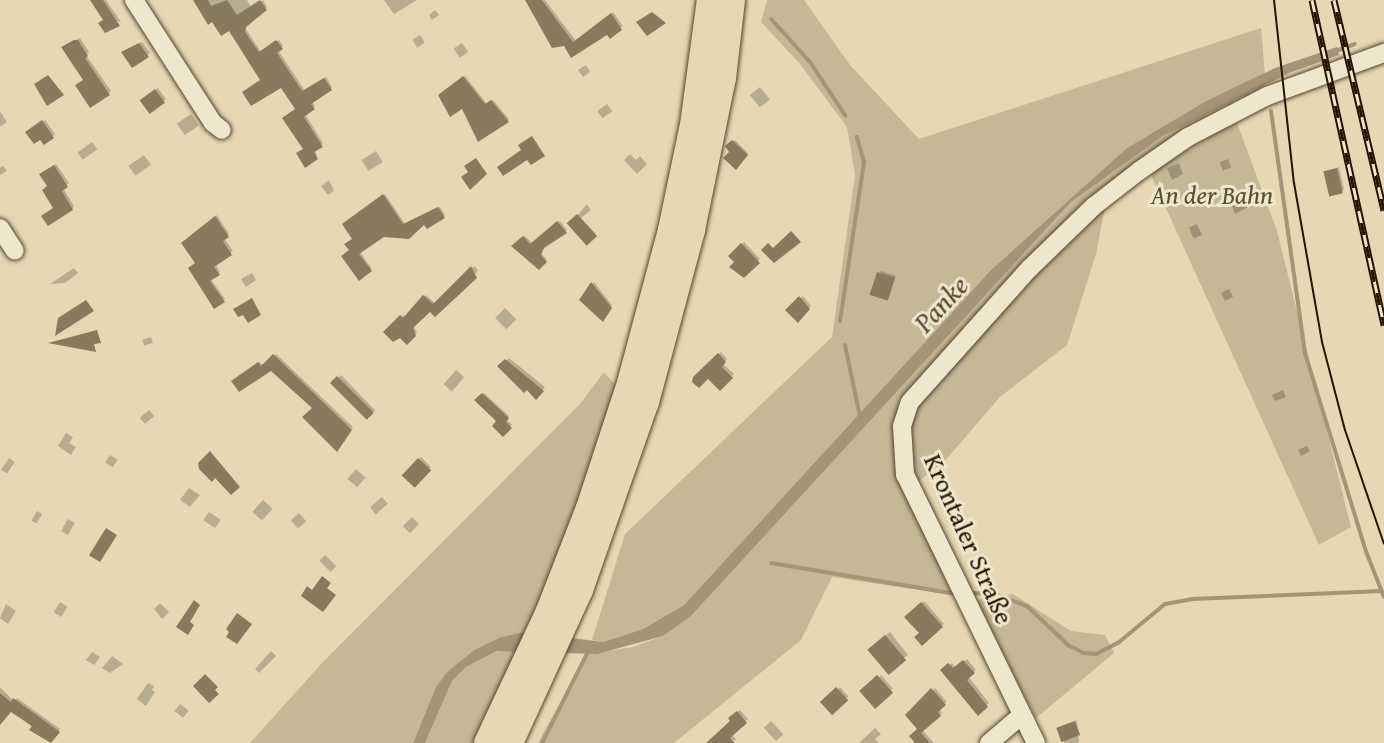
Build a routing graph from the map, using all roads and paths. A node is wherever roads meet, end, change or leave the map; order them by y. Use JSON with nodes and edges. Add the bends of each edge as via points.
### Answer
{"nodes":[{"id":1,"x":134,"y":0,"type":"edge"},
{"id":2,"x":710,"y":0,"type":"edge"},
{"id":3,"x":732,"y":0,"type":"edge"},
{"id":4,"x":1384,"y":53,"type":"edge"},
{"id":5,"x":222,"y":130,"type":"dead end"},
{"id":6,"x":0,"y":228,"type":"edge"},
{"id":7,"x":15,"y":251,"type":"dead end"},
{"id":8,"x":545,"y":643,"type":"junction"},
{"id":9,"x":1022,"y":715,"type":"junction"},
{"id":10,"x":487,"y":743,"type":"edge"},
{"id":11,"x":510,"y":743,"type":"edge"},
{"id":12,"x":989,"y":743,"type":"edge"},
{"id":13,"x":1036,"y":743,"type":"edge"}],
"edges":[{"from":1,"to":5,"type":"street"},
{"from":2,"to":8,"type":"highway","via":[[693,125],[671,230],[616,425]]},
{"from":3,"to":8,"type":"highway","via":[[723,78],[692,230],[646,402],[580,590]]},
{"from":4,"to":9,"type":"street","name":"Krontaler Straße","via":[[1267,96],[1188,137],[1139,171],[1030,268],[910,402],[902,426],[905,475]]},
{"from":6,"to":7,"type":"street"},
{"from":8,"to":10,"type":"highway"},
{"from":8,"to":11,"type":"highway"},
{"from":9,"to":12,"type":"street"},
{"from":9,"to":13,"type":"street","name":"Krontaler Straße"}]}
